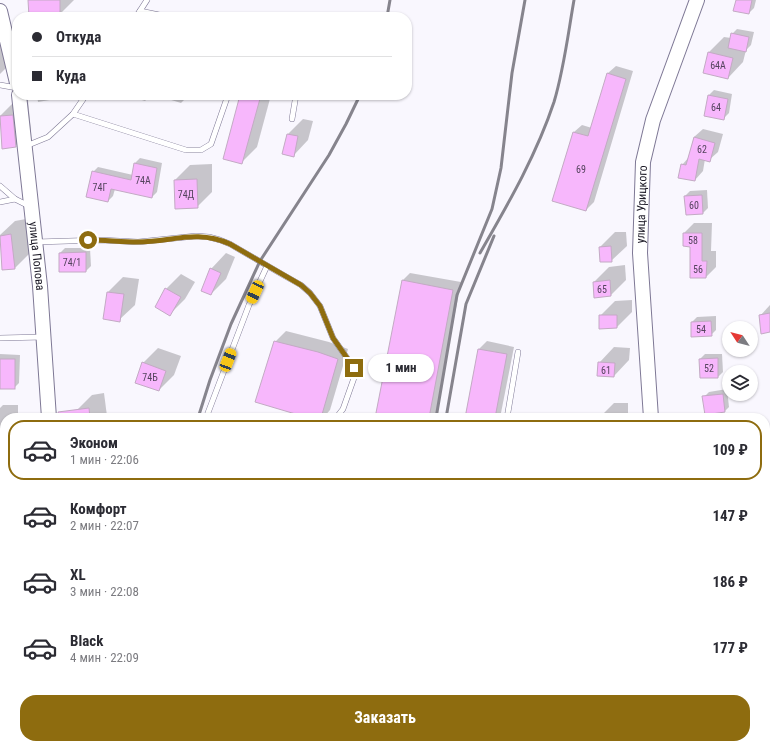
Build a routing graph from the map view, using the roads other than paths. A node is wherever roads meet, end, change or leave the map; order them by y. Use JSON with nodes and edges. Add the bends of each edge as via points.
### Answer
{"nodes":[{"id":1,"x":147,"y":0,"type":"edge"},
{"id":2,"x":697,"y":0,"type":"edge"},
{"id":3,"x":140,"y":10,"type":"joint"},
{"id":4,"x":0,"y":11,"type":"edge"},
{"id":5,"x":148,"y":12,"type":"edge"},
{"id":6,"x":12,"y":62,"type":"edge"},
{"id":7,"x":0,"y":85,"type":"edge"},
{"id":8,"x":12,"y":87,"type":"edge"},
{"id":9,"x":20,"y":100,"type":"edge"},
{"id":10,"x":83,"y":100,"type":"edge"},
{"id":11,"x":226,"y":100,"type":"edge"},
{"id":12,"x":295,"y":100,"type":"edge"},
{"id":13,"x":73,"y":114,"type":"junction"},
{"id":14,"x":292,"y":119,"type":"dead end"},
{"id":15,"x":25,"y":146,"type":"junction"},
{"id":16,"x":0,"y":186,"type":"edge"},
{"id":17,"x":15,"y":199,"type":"junction"},
{"id":18,"x":0,"y":202,"type":"edge"},
{"id":19,"x":32,"y":207,"type":"junction"},
{"id":20,"x":35,"y":242,"type":"junction"},
{"id":21,"x":267,"y":266,"type":"junction"},
{"id":22,"x":44,"y":337,"type":"junction"},
{"id":23,"x":0,"y":338,"type":"edge"},
{"id":24,"x":518,"y":352,"type":"dead end"},
{"id":25,"x":49,"y":413,"type":"edge"},
{"id":26,"x":208,"y":413,"type":"edge"},
{"id":27,"x":340,"y":413,"type":"edge"},
{"id":28,"x":509,"y":413,"type":"edge"},
{"id":29,"x":651,"y":413,"type":"edge"}],
"edges":[{"from":1,"to":3,"type":"lane"},
{"from":2,"to":29,"type":"main road","name":"улица Урицкого","via":[[653,120],[643,162],[640,253]]},
{"from":3,"to":5,"type":"lane"},
{"from":4,"to":6,"type":"main road"},
{"from":7,"to":8,"type":"lane"},
{"from":9,"to":15,"type":"main road","name":"улица Попова"},
{"from":10,"to":13,"type":"lane"},
{"from":11,"to":13,"type":"lane","via":[[211,144],[201,150],[186,150]]},
{"from":12,"to":14,"type":"lane"},
{"from":13,"to":15,"type":"lane","via":[[48,137]]},
{"from":15,"to":19,"type":"main road","name":"улица Попова"},
{"from":16,"to":17,"type":"lane"},
{"from":17,"to":18,"type":"lane"},
{"from":17,"to":19,"type":"lane"},
{"from":19,"to":20,"type":"main road","name":"улица Попова"},
{"from":20,"to":21,"type":"lane","via":[[138,242],[209,237],[230,244]]},
{"from":20,"to":22,"type":"main road","name":"улица Попова"},
{"from":21,"to":26,"type":"lane","via":[[249,305]]},
{"from":21,"to":27,"type":"lane","via":[[310,293],[320,306],[333,338],[354,368],[354,378]]},
{"from":22,"to":23,"type":"lane"},
{"from":22,"to":25,"type":"main road","name":"улица Попова"},
{"from":24,"to":28,"type":"lane"}]}
